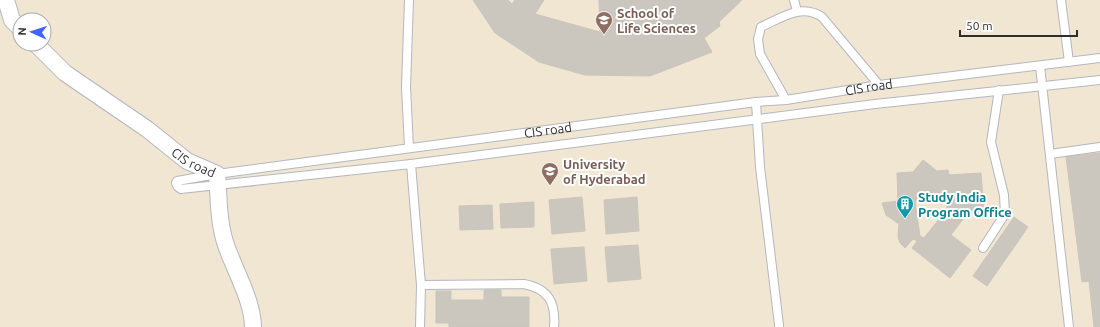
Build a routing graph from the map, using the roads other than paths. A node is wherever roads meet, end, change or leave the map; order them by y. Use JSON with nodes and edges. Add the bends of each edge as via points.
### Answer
{"nodes":[{"id":1,"x":6,"y":0,"type":"edge"},
{"id":2,"x":410,"y":0,"type":"edge"},
{"id":3,"x":794,"y":0,"type":"edge"},
{"id":4,"x":1061,"y":0,"type":"edge"},
{"id":5,"x":797,"y":12,"type":"junction"},
{"id":6,"x":12,"y":20,"type":"edge"},
{"id":7,"x":44,"y":52,"type":"edge"},
{"id":8,"x":1100,"y":58,"type":"edge"},
{"id":9,"x":1069,"y":62,"type":"junction"},
{"id":10,"x":1040,"y":66,"type":"junction"},
{"id":11,"x":1100,"y":80,"type":"edge"},
{"id":12,"x":879,"y":85,"type":"junction"},
{"id":13,"x":1044,"y":87,"type":"junction"},
{"id":14,"x":999,"y":90,"type":"junction"},
{"id":15,"x":786,"y":100,"type":"junction"},
{"id":16,"x":756,"y":102,"type":"junction"},
{"id":17,"x":757,"y":119,"type":"junction"},
{"id":18,"x":1100,"y":147,"type":"edge"},
{"id":19,"x":409,"y":148,"type":"junction"},
{"id":20,"x":1050,"y":154,"type":"junction"},
{"id":21,"x":411,"y":164,"type":"junction"},
{"id":22,"x":218,"y":179,"type":"junction"},
{"id":23,"x":983,"y":248,"type":"dead end"},
{"id":24,"x":421,"y":285,"type":"junction"},
{"id":25,"x":779,"y":325,"type":"dead end"},
{"id":26,"x":253,"y":327,"type":"edge"},
{"id":27,"x":420,"y":327,"type":"edge"},
{"id":28,"x":554,"y":327,"type":"edge"},
{"id":29,"x":1070,"y":327,"type":"edge"}],
"edges":[{"from":1,"to":6,"type":"street"},
{"from":2,"to":19,"type":"lane","via":[[406,87]]},
{"from":3,"to":5,"type":"lane"},
{"from":4,"to":9,"type":"lane"},
{"from":5,"to":12,"type":"lane","via":[[814,11],[822,16]]},
{"from":5,"to":15,"type":"lane","via":[[761,27],[758,39],[760,54]]},
{"from":7,"to":22,"type":"street","name":"CIS road","via":[[65,73],[147,129],[188,161]]},
{"from":8,"to":9,"type":"lane","name":"CIS road"},
{"from":9,"to":10,"type":"lane","name":"CIS road"},
{"from":10,"to":12,"type":"lane","name":"CIS road"},
{"from":10,"to":13,"type":"lane"},
{"from":11,"to":13,"type":"lane"},
{"from":12,"to":15,"type":"lane","name":"CIS road"},
{"from":13,"to":14,"type":"lane"},
{"from":13,"to":20,"type":"lane"},
{"from":14,"to":17,"type":"lane"},
{"from":14,"to":23,"type":"lane","via":[[991,142],[1004,196],[1005,214]]},
{"from":15,"to":16,"type":"lane","name":"CIS road"},
{"from":16,"to":17,"type":"lane"},
{"from":16,"to":19,"type":"lane","name":"CIS road"},
{"from":17,"to":21,"type":"lane"},
{"from":17,"to":25,"type":"lane","via":[[760,167]]},
{"from":18,"to":20,"type":"lane"},
{"from":19,"to":22,"type":"lane","name":"CIS road"},
{"from":20,"to":29,"type":"lane"},
{"from":21,"to":22,"type":"lane"},
{"from":21,"to":24,"type":"lane"},
{"from":22,"to":26,"type":"street","via":[[225,243],[246,299]]},
{"from":24,"to":27,"type":"lane"},
{"from":24,"to":28,"type":"lane","via":[[537,286],[553,305]]}]}
